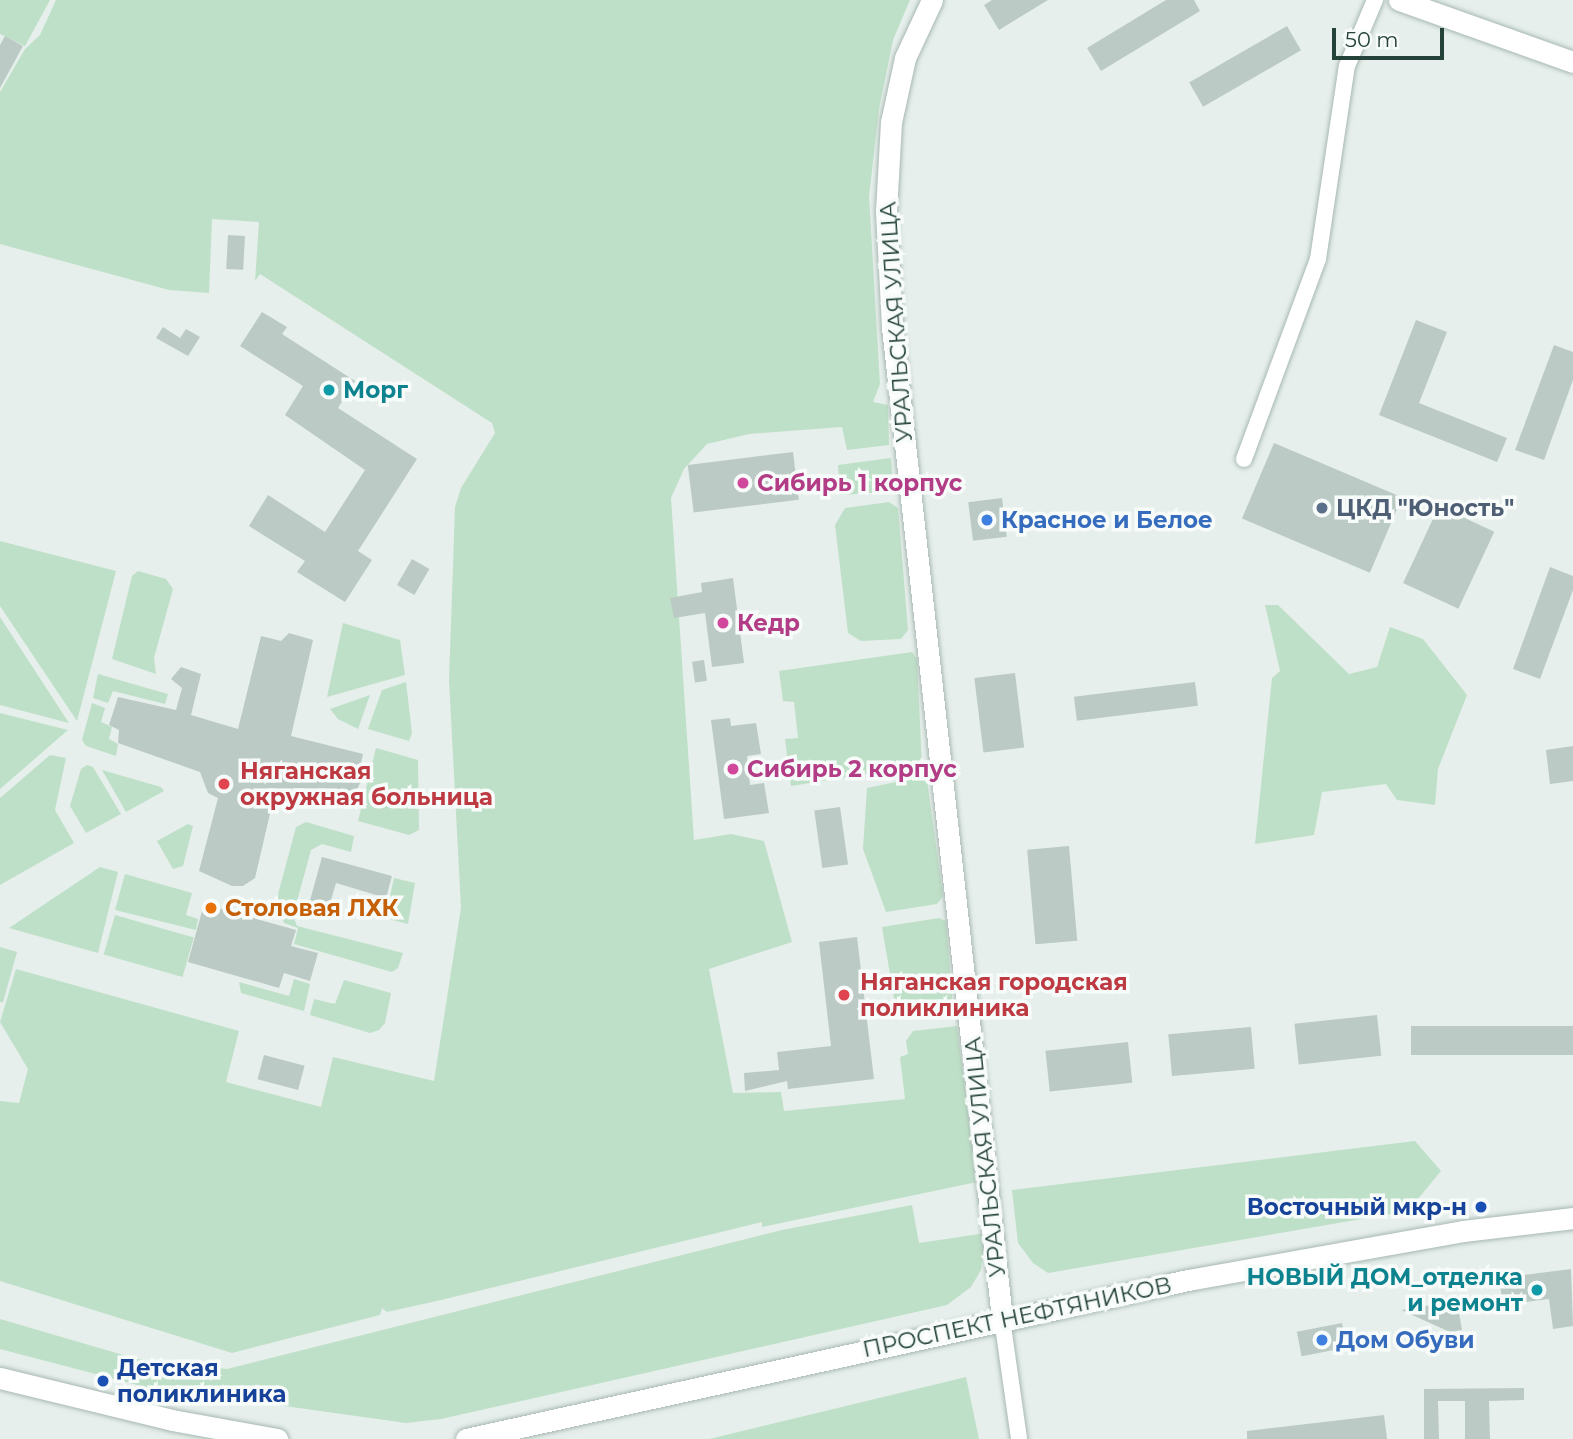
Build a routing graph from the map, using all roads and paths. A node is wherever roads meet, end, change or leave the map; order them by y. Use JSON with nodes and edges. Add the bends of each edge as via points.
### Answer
{"nodes":[{"id":1,"x":932,"y":0,"type":"edge"},
{"id":2,"x":1375,"y":0,"type":"edge"},
{"id":3,"x":1399,"y":0,"type":"edge"},
{"id":4,"x":1573,"y":62,"type":"edge"},
{"id":5,"x":1244,"y":459,"type":"dead end"},
{"id":6,"x":1573,"y":1218,"type":"edge"},
{"id":7,"x":1002,"y":1319,"type":"junction"},
{"id":8,"x":0,"y":1378,"type":"edge"},
{"id":9,"x":278,"y":1439,"type":"edge"},
{"id":10,"x":466,"y":1439,"type":"edge"},
{"id":11,"x":1019,"y":1439,"type":"edge"}],
"edges":[{"from":1,"to":7,"type":"street","name":"УРАЛЬСКАЯ УЛИЦА","via":[[905,58],[891,122],[886,211],[892,327]]},
{"from":2,"to":5,"type":"street","via":[[1347,66],[1318,259]]},
{"from":3,"to":4,"type":"street"},
{"from":6,"to":7,"type":"street","name":"ПРОСПЕКТ НЕФТЯНИКОВ","via":[[1296,1259]]},
{"from":7,"to":10,"type":"street","name":"ПРОСПЕКТ НЕФТЯНИКОВ"},
{"from":7,"to":11,"type":"street"},
{"from":8,"to":9,"type":"street","via":[[173,1420]]}]}
